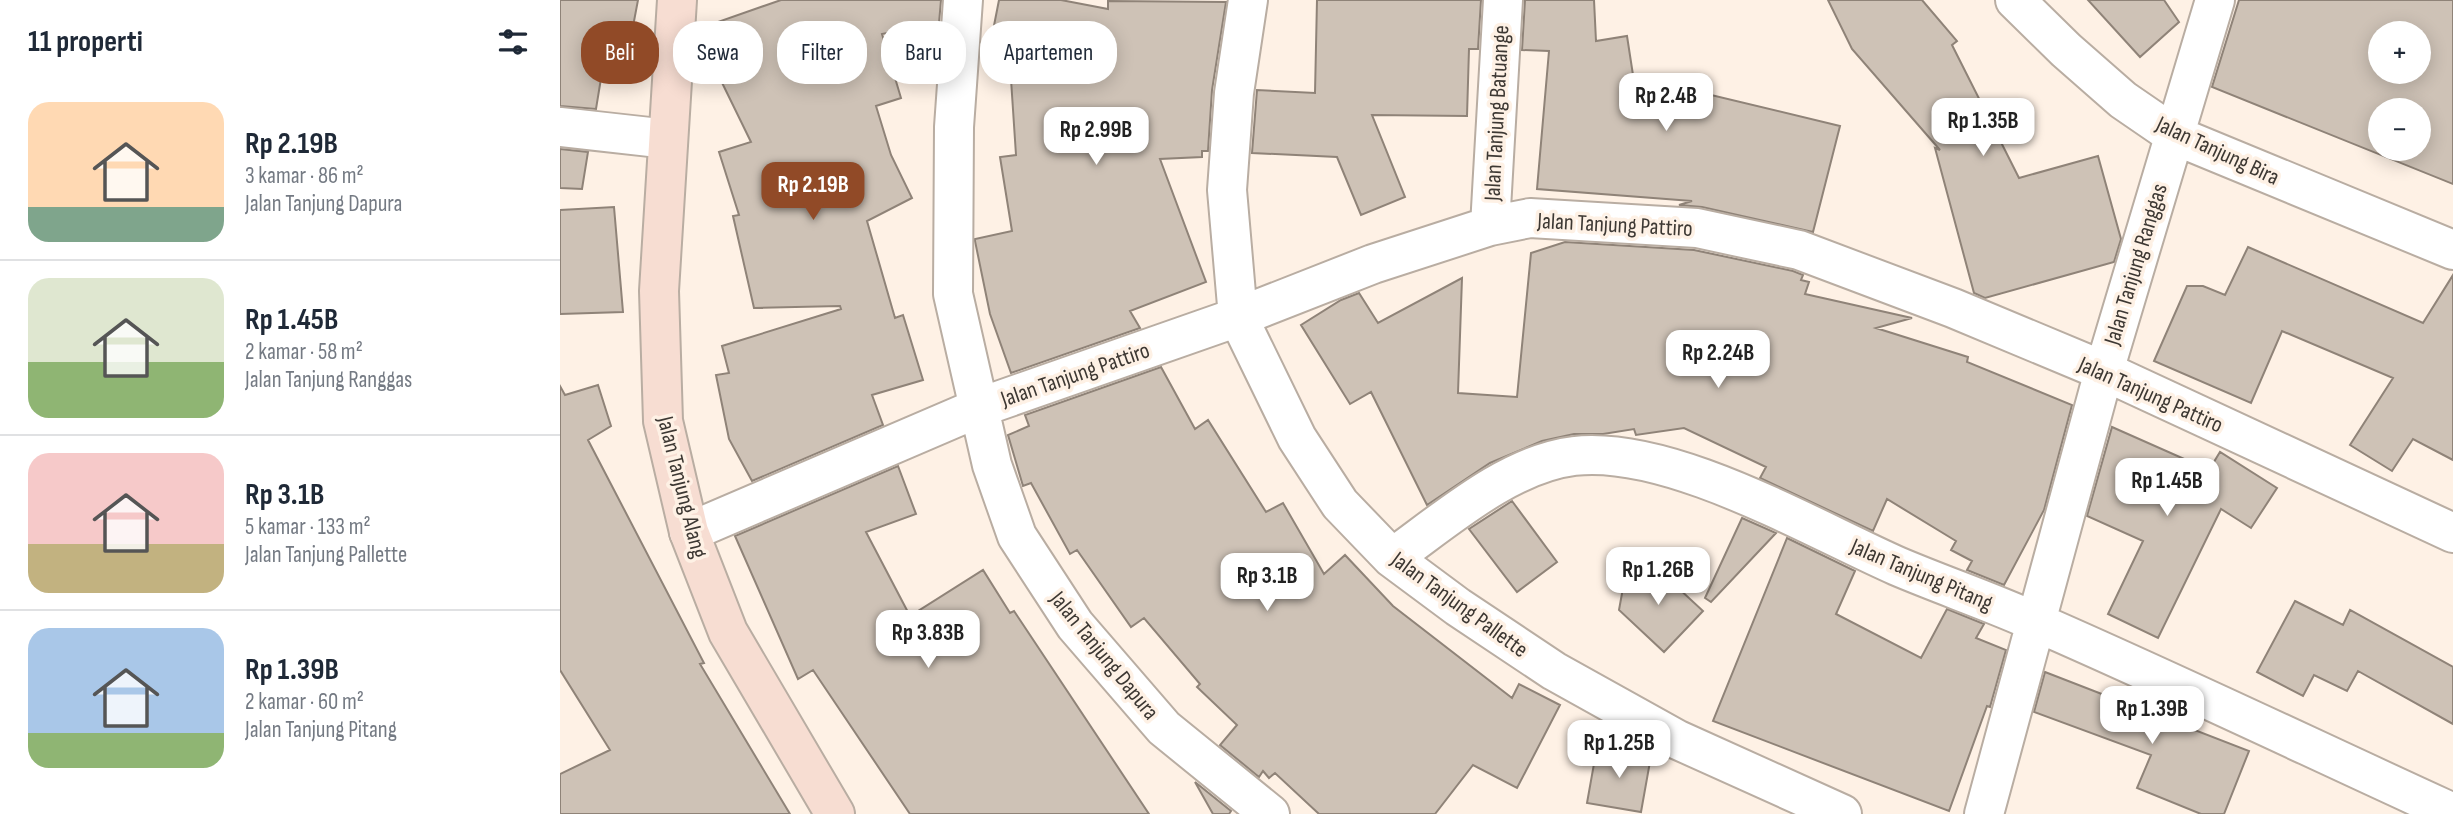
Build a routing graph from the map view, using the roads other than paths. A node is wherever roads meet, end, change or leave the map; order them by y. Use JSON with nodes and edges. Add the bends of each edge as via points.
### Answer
{"nodes":[{"id":1,"x":677,"y":0,"type":"edge"},
{"id":2,"x":963,"y":0,"type":"edge"},
{"id":3,"x":1248,"y":0,"type":"edge"},
{"id":4,"x":1503,"y":0,"type":"edge"},
{"id":5,"x":2015,"y":0,"type":"edge"},
{"id":6,"x":2215,"y":0,"type":"edge"},
{"id":7,"x":560,"y":127,"type":"edge"},
{"id":8,"x":2174,"y":135,"type":"junction"},
{"id":9,"x":668,"y":139,"type":"junction"},
{"id":10,"x":1490,"y":226,"type":"junction"},
{"id":11,"x":2453,"y":250,"type":"edge"},
{"id":12,"x":1238,"y":317,"type":"junction"},
{"id":13,"x":2104,"y":371,"type":"junction"},
{"id":14,"x":978,"y":408,"type":"junction"},
{"id":15,"x":689,"y":533,"type":"junction"},
{"id":16,"x":2453,"y":533,"type":"edge"},
{"id":17,"x":1392,"y":558,"type":"junction"},
{"id":18,"x":2037,"y":622,"type":"junction"},
{"id":19,"x":2453,"y":813,"type":"edge"},
{"id":20,"x":835,"y":814,"type":"edge"},
{"id":21,"x":1270,"y":814,"type":"edge"},
{"id":22,"x":1842,"y":814,"type":"edge"},
{"id":23,"x":1984,"y":814,"type":"edge"}],
"edges":[{"from":1,"to":9,"type":"street","name":"Jalan Tanjung Alang"},
{"from":2,"to":14,"type":"street","name":"Jalan Tanjung Dapura","via":[[954,127],[953,294]]},
{"from":3,"to":12,"type":"street","name":"Jalan Tanjung Pallette","via":[[1234,93],[1227,190]]},
{"from":4,"to":10,"type":"street","name":"Jalan Tanjung Batuange"},
{"from":5,"to":8,"type":"street","name":"Jalan Tanjung Bira","via":[[2123,100]]},
{"from":6,"to":8,"type":"street","name":"Jalan Tanjung Ranggas"},
{"from":7,"to":9,"type":"street"},
{"from":8,"to":11,"type":"street","name":"Jalan Tanjung Bira"},
{"from":8,"to":13,"type":"street","name":"Jalan Tanjung Ranggas"},
{"from":9,"to":15,"type":"street","name":"Jalan Tanjung Alang","via":[[659,291],[663,421]]},
{"from":10,"to":12,"type":"street","name":"Jalan Tanjung Pattiro","via":[[1373,264]]},
{"from":10,"to":13,"type":"street","name":"Jalan Tanjung Pattiro","via":[[1530,218],[1684,227],[1799,250]]},
{"from":12,"to":14,"type":"street","name":"Jalan Tanjung Pattiro"},
{"from":12,"to":17,"type":"street","name":"Jalan Tanjung Pallette","via":[[1297,438],[1340,504]]},
{"from":13,"to":16,"type":"street","name":"Jalan Tanjung Pattiro"},
{"from":13,"to":18,"type":"street","name":"Jalan Tanjung Ranggas"},
{"from":14,"to":15,"type":"street","name":"Jalan Tanjung Pattiro"},
{"from":14,"to":21,"type":"street","name":"Jalan Tanjung Dapura","via":[[1017,536],[1075,625],[1164,728]]},
{"from":15,"to":20,"type":"street","name":"Jalan Tanjung Alang","via":[[728,632]]},
{"from":17,"to":18,"type":"street","name":"Jalan Tanjung Pitang","via":[[1500,482],[1543,463],[1602,456],[1686,472],[1899,567]]},
{"from":17,"to":22,"type":"street","name":"Jalan Tanjung Pallette","via":[[1554,671],[1678,740]]},
{"from":18,"to":19,"type":"street","name":"Jalan Tanjung Pitang"},
{"from":18,"to":23,"type":"street","name":"Jalan Tanjung Ranggas"}]}
